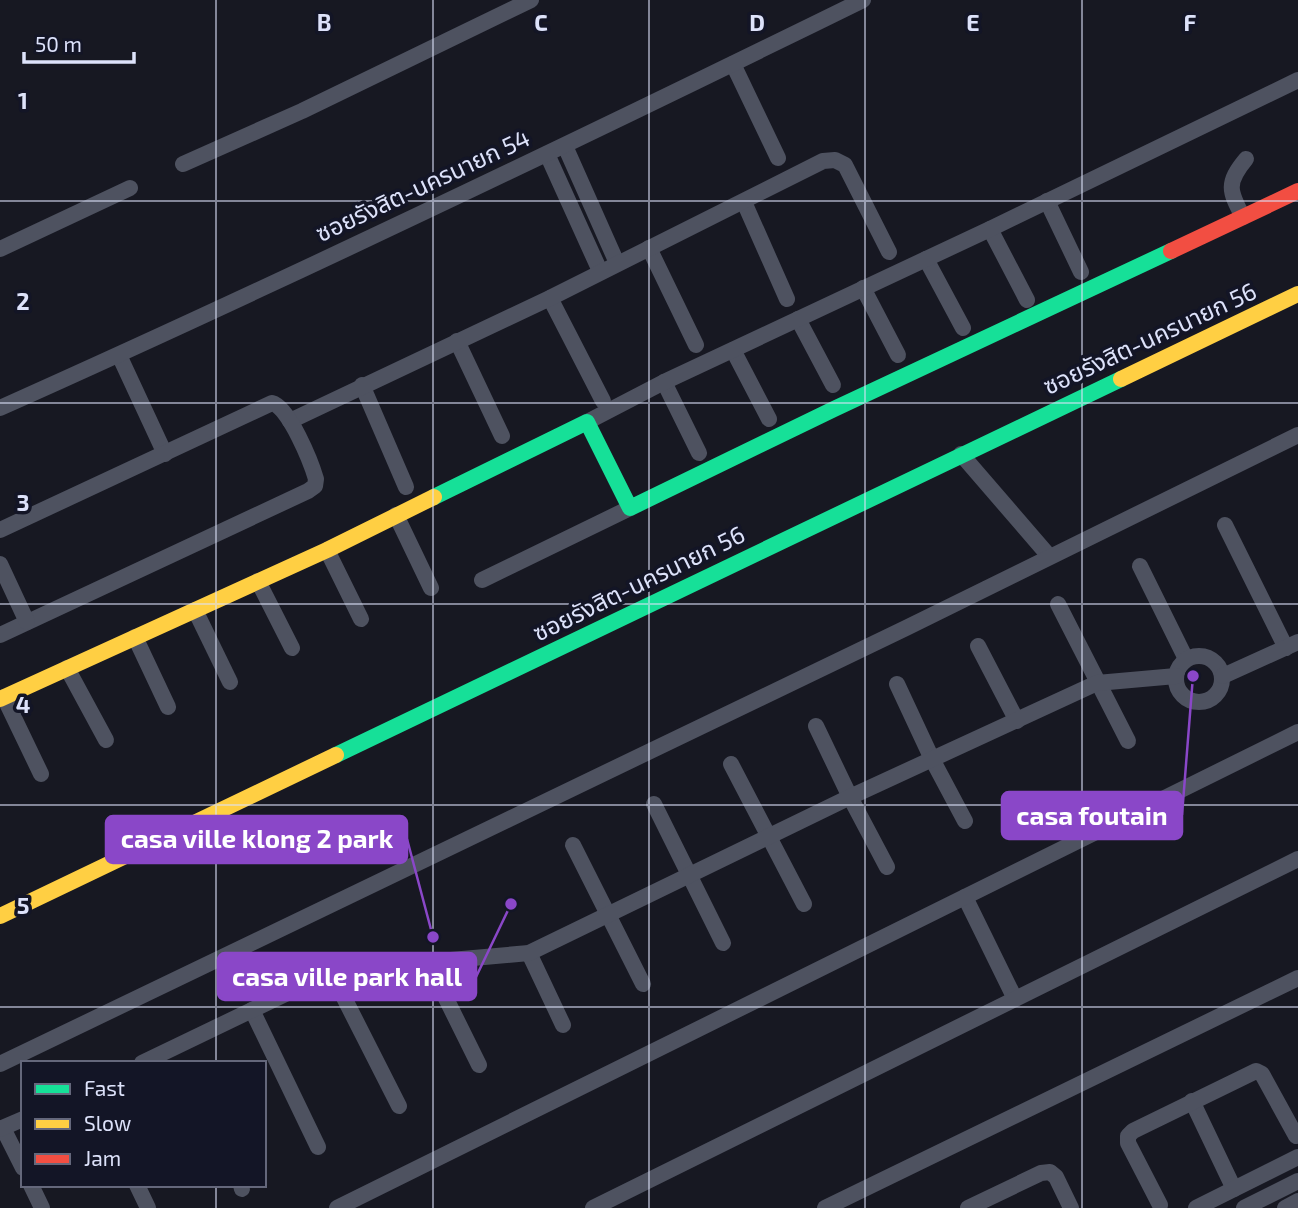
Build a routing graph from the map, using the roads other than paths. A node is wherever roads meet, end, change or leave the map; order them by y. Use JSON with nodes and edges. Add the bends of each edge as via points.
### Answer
{"nodes":[{"id":1,"x":531,"y":0,"type":"edge"},
{"id":2,"x":863,"y":0,"type":"edge"},
{"id":3,"x":733,"y":64,"type":"junction"},
{"id":4,"x":1298,"y":80,"type":"edge"},
{"id":5,"x":565,"y":146,"type":"junction"},
{"id":6,"x":547,"y":154,"type":"junction"},
{"id":7,"x":778,"y":158,"type":"dead end"},
{"id":8,"x":1246,"y":159,"type":"dead end"},
{"id":9,"x":183,"y":164,"type":"dead end"},
{"id":10,"x":130,"y":188,"type":"dead end"},
{"id":11,"x":1298,"y":191,"type":"edge"},
{"id":12,"x":1046,"y":201,"type":"junction"},
{"id":13,"x":744,"y":202,"type":"junction"},
{"id":14,"x":1243,"y":217,"type":"junction"},
{"id":15,"x":990,"y":229,"type":"junction"},
{"id":16,"x":649,"y":248,"type":"junction"},
{"id":17,"x":0,"y":249,"type":"edge"},
{"id":18,"x":889,"y":252,"type":"dead end"},
{"id":19,"x":926,"y":259,"type":"junction"},
{"id":20,"x":617,"y":263,"type":"junction"},
{"id":21,"x":600,"y":271,"type":"junction"},
{"id":22,"x":1081,"y":271,"type":"dead end"},
{"id":23,"x":863,"y":288,"type":"junction"},
{"id":24,"x":1298,"y":294,"type":"edge"},
{"id":25,"x":550,"y":298,"type":"junction"},
{"id":26,"x":787,"y":299,"type":"dead end"},
{"id":27,"x":1027,"y":300,"type":"dead end"},
{"id":28,"x":798,"y":319,"type":"junction"},
{"id":29,"x":963,"y":328,"type":"dead end"},
{"id":30,"x":457,"y":341,"type":"junction"},
{"id":31,"x":696,"y":345,"type":"dead end"},
{"id":32,"x":733,"y":350,"type":"junction"},
{"id":33,"x":119,"y":355,"type":"junction"},
{"id":34,"x":898,"y":355,"type":"dead end"},
{"id":35,"x":664,"y":382,"type":"junction"},
{"id":36,"x":833,"y":385,"type":"dead end"},
{"id":37,"x":362,"y":386,"type":"junction"},
{"id":38,"x":603,"y":401,"type":"dead end"},
{"id":39,"x":0,"y":408,"type":"edge"},
{"id":40,"x":769,"y":419,"type":"dead end"},
{"id":41,"x":290,"y":421,"type":"junction"},
{"id":42,"x":587,"y":422,"type":"junction"},
{"id":43,"x":1298,"y":435,"type":"edge"},
{"id":44,"x":502,"y":436,"type":"dead end"},
{"id":45,"x":699,"y":453,"type":"dead end"},
{"id":46,"x":165,"y":454,"type":"junction"},
{"id":47,"x":961,"y":454,"type":"junction"},
{"id":48,"x":406,"y":487,"type":"dead end"},
{"id":49,"x":630,"y":508,"type":"junction"},
{"id":50,"x":396,"y":515,"type":"junction"},
{"id":51,"x":1225,"y":525,"type":"dead end"},
{"id":52,"x":0,"y":530,"type":"edge"},
{"id":53,"x":327,"y":550,"type":"junction"},
{"id":54,"x":1049,"y":556,"type":"junction"},
{"id":55,"x":0,"y":565,"type":"edge"},
{"id":56,"x":1140,"y":566,"type":"dead end"},
{"id":57,"x":482,"y":580,"type":"dead end"},
{"id":58,"x":258,"y":581,"type":"junction"},
{"id":59,"x":432,"y":588,"type":"dead end"},
{"id":60,"x":1058,"y":604,"type":"dead end"},
{"id":61,"x":195,"y":610,"type":"junction"},
{"id":62,"x":361,"y":619,"type":"dead end"},
{"id":63,"x":27,"y":622,"type":"junction"},
{"id":64,"x":0,"y":635,"type":"edge"},
{"id":65,"x":135,"y":637,"type":"junction"},
{"id":66,"x":1292,"y":645,"type":"edge"},
{"id":67,"x":978,"y":646,"type":"dead end"},
{"id":68,"x":292,"y":648,"type":"dead end"},
{"id":69,"x":1186,"y":659,"type":"junction"},
{"id":70,"x":67,"y":668,"type":"junction"},
{"id":71,"x":1175,"y":676,"type":"junction"},
{"id":72,"x":1223,"y":676,"type":"junction"},
{"id":73,"x":230,"y":682,"type":"dead end"},
{"id":74,"x":1097,"y":683,"type":"junction"},
{"id":75,"x":897,"y":684,"type":"dead end"},
{"id":76,"x":2,"y":698,"type":"edge"},
{"id":77,"x":168,"y":707,"type":"dead end"},
{"id":78,"x":1017,"y":721,"type":"junction"},
{"id":79,"x":816,"y":726,"type":"dead end"},
{"id":80,"x":1298,"y":732,"type":"edge"},
{"id":81,"x":106,"y":740,"type":"dead end"},
{"id":82,"x":1128,"y":741,"type":"dead end"},
{"id":83,"x":932,"y":759,"type":"junction"},
{"id":84,"x":731,"y":764,"type":"dead end"},
{"id":85,"x":41,"y":774,"type":"dead end"},
{"id":86,"x":850,"y":797,"type":"junction"},
{"id":87,"x":654,"y":804,"type":"dead end"},
{"id":88,"x":965,"y":821,"type":"dead end"},
{"id":89,"x":768,"y":836,"type":"junction"},
{"id":90,"x":573,"y":845,"type":"dead end"},
{"id":91,"x":1298,"y":859,"type":"edge"},
{"id":92,"x":887,"y":867,"type":"dead end"},
{"id":93,"x":690,"y":876,"type":"junction"},
{"id":94,"x":965,"y":897,"type":"junction"},
{"id":95,"x":804,"y":904,"type":"dead end"},
{"id":96,"x":608,"y":914,"type":"junction"},
{"id":97,"x":0,"y":916,"type":"edge"},
{"id":98,"x":723,"y":943,"type":"dead end"},
{"id":99,"x":529,"y":953,"type":"junction"},
{"id":100,"x":428,"y":962,"type":"junction"},
{"id":101,"x":331,"y":972,"type":"junction"},
{"id":102,"x":1298,"y":978,"type":"edge"},
{"id":103,"x":643,"y":984,"type":"dead end"},
{"id":104,"x":1015,"y":999,"type":"junction"},
{"id":105,"x":253,"y":1010,"type":"junction"},
{"id":106,"x":563,"y":1025,"type":"dead end"},
{"id":107,"x":176,"y":1056,"type":"edge"},
{"id":108,"x":152,"y":1061,"type":"edge"},
{"id":109,"x":0,"y":1064,"type":"edge"},
{"id":110,"x":479,"y":1065,"type":"dead end"},
{"id":111,"x":1192,"y":1101,"type":"junction"},
{"id":112,"x":399,"y":1107,"type":"dead end"},
{"id":113,"x":21,"y":1120,"type":"edge"},
{"id":114,"x":2,"y":1129,"type":"edge"},
{"id":115,"x":1296,"y":1136,"type":"dead end"},
{"id":116,"x":318,"y":1147,"type":"dead end"},
{"id":117,"x":1298,"y":1157,"type":"edge"},
{"id":118,"x":21,"y":1164,"type":"edge"},
{"id":119,"x":1298,"y":1181,"type":"edge"},
{"id":120,"x":32,"y":1187,"type":"edge"},
{"id":121,"x":138,"y":1187,"type":"edge"},
{"id":122,"x":1234,"y":1189,"type":"junction"},
{"id":123,"x":1298,"y":1201,"type":"edge"},
{"id":124,"x":988,"y":1204,"type":"edge"},
{"id":125,"x":1160,"y":1205,"type":"dead end"},
{"id":126,"x":42,"y":1208,"type":"edge"},
{"id":127,"x":148,"y":1208,"type":"edge"},
{"id":128,"x":337,"y":1208,"type":"edge"},
{"id":129,"x":593,"y":1208,"type":"edge"},
{"id":130,"x":825,"y":1208,"type":"edge"},
{"id":131,"x":968,"y":1208,"type":"edge"},
{"id":132,"x":1072,"y":1208,"type":"edge"},
{"id":133,"x":1196,"y":1208,"type":"edge"},
{"id":134,"x":1244,"y":1208,"type":"edge"},
{"id":135,"x":1285,"y":1208,"type":"edge"}],
"edges":[{"from":1,"to":9,"type":"street"},
{"from":2,"to":3,"type":"street","name":"ซอยรังสิต-นครนายก 54"},
{"from":3,"to":5,"type":"street","name":"ซอยรังสิต-นครนายก 54"},
{"from":3,"to":7,"type":"street"},
{"from":4,"to":12,"type":"street"},
{"from":5,"to":6,"type":"street","name":"ซอยรังสิต-นครนายก 54"},
{"from":5,"to":20,"type":"street"},
{"from":6,"to":21,"type":"street"},
{"from":6,"to":33,"type":"street","name":"ซอยรังสิต-นครนายก 54"},
{"from":8,"to":14,"type":"street","via":[[1231,183],[1231,195]]},
{"from":10,"to":17,"type":"street"},
{"from":11,"to":14,"type":"street"},
{"from":12,"to":15,"type":"street"},
{"from":12,"to":22,"type":"street"},
{"from":13,"to":16,"type":"street"},
{"from":13,"to":18,"type":"street","via":[[823,161],[835,160],[845,165]]},
{"from":13,"to":26,"type":"street"},
{"from":14,"to":49,"type":"street"},
{"from":15,"to":19,"type":"street"},
{"from":15,"to":27,"type":"street"},
{"from":16,"to":20,"type":"street"},
{"from":16,"to":31,"type":"street"},
{"from":19,"to":23,"type":"street"},
{"from":19,"to":29,"type":"street"},
{"from":20,"to":21,"type":"street"},
{"from":21,"to":25,"type":"street"},
{"from":23,"to":28,"type":"street"},
{"from":23,"to":34,"type":"street"},
{"from":24,"to":47,"type":"street","name":"ซอยรังสิต-นครนายก 56"},
{"from":25,"to":30,"type":"street"},
{"from":25,"to":38,"type":"street"},
{"from":28,"to":32,"type":"street"},
{"from":28,"to":36,"type":"street"},
{"from":30,"to":37,"type":"street"},
{"from":30,"to":44,"type":"street"},
{"from":32,"to":35,"type":"street"},
{"from":32,"to":40,"type":"street"},
{"from":33,"to":39,"type":"street","name":"ซอยรังสิต-นครนายก 54"},
{"from":33,"to":46,"type":"street"},
{"from":35,"to":42,"type":"street"},
{"from":35,"to":45,"type":"street"},
{"from":37,"to":41,"type":"street"},
{"from":37,"to":48,"type":"street"},
{"from":41,"to":46,"type":"street","via":[[278,404],[272,403]]},
{"from":41,"to":63,"type":"street","via":[[315,486]]},
{"from":42,"to":49,"type":"street"},
{"from":42,"to":50,"type":"street"},
{"from":43,"to":54,"type":"street"},
{"from":46,"to":52,"type":"street"},
{"from":47,"to":54,"type":"street"},
{"from":47,"to":97,"type":"street","name":"ซอยรังสิต-นครนายก 56"},
{"from":49,"to":57,"type":"street"},
{"from":50,"to":53,"type":"street"},
{"from":50,"to":59,"type":"street"},
{"from":51,"to":66,"type":"street"},
{"from":53,"to":58,"type":"street"},
{"from":53,"to":62,"type":"street"},
{"from":54,"to":109,"type":"street"},
{"from":55,"to":63,"type":"street"},
{"from":56,"to":69,"type":"street"},
{"from":58,"to":61,"type":"street"},
{"from":58,"to":68,"type":"street"},
{"from":60,"to":74,"type":"street"},
{"from":61,"to":65,"type":"street"},
{"from":61,"to":73,"type":"street"},
{"from":63,"to":64,"type":"street"},
{"from":65,"to":70,"type":"street"},
{"from":65,"to":77,"type":"street"},
{"from":66,"to":72,"type":"street"},
{"from":67,"to":78,"type":"street"},
{"from":69,"to":71,"type":"street"},
{"from":69,"to":72,"type":"street","via":[[1209,657]]},
{"from":70,"to":76,"type":"street"},
{"from":70,"to":81,"type":"street"},
{"from":71,"to":72,"type":"street","via":[[1179,691],[1199,703],[1214,698]]},
{"from":71,"to":74,"type":"street"},
{"from":74,"to":78,"type":"street"},
{"from":74,"to":82,"type":"street"},
{"from":75,"to":83,"type":"street"},
{"from":76,"to":85,"type":"street"},
{"from":78,"to":83,"type":"street"},
{"from":79,"to":86,"type":"street"},
{"from":80,"to":94,"type":"street"},
{"from":83,"to":86,"type":"street"},
{"from":83,"to":88,"type":"street"},
{"from":84,"to":89,"type":"street"},
{"from":86,"to":89,"type":"street"},
{"from":86,"to":92,"type":"street"},
{"from":87,"to":93,"type":"street"},
{"from":89,"to":93,"type":"street"},
{"from":89,"to":95,"type":"street"},
{"from":90,"to":96,"type":"street"},
{"from":91,"to":104,"type":"street"},
{"from":93,"to":96,"type":"street"},
{"from":93,"to":98,"type":"street"},
{"from":94,"to":104,"type":"street"},
{"from":94,"to":128,"type":"street"},
{"from":96,"to":99,"type":"street"},
{"from":96,"to":103,"type":"street"},
{"from":99,"to":100,"type":"street"},
{"from":99,"to":106,"type":"street"},
{"from":100,"to":101,"type":"street","via":[[389,962]]},
{"from":100,"to":110,"type":"street"},
{"from":101,"to":105,"type":"street"},
{"from":101,"to":112,"type":"street"},
{"from":102,"to":130,"type":"street"},
{"from":104,"to":129,"type":"street"},
{"from":105,"to":107,"type":"street"},
{"from":105,"to":116,"type":"street"},
{"from":107,"to":108,"type":"street"},
{"from":111,"to":115,"type":"street","via":[[1256,1071],[1262,1074]]},
{"from":111,"to":122,"type":"street"},
{"from":111,"to":125,"type":"street","via":[[1128,1136]]},
{"from":113,"to":114,"type":"street"},
{"from":114,"to":118,"type":"street"},
{"from":117,"to":122,"type":"street"},
{"from":119,"to":134,"type":"street"},
{"from":120,"to":126,"type":"street"},
{"from":121,"to":127,"type":"street"},
{"from":122,"to":133,"type":"street"},
{"from":123,"to":135,"type":"street"},
{"from":124,"to":131,"type":"street"},
{"from":124,"to":132,"type":"street","via":[[1041,1172],[1049,1172]]}]}
